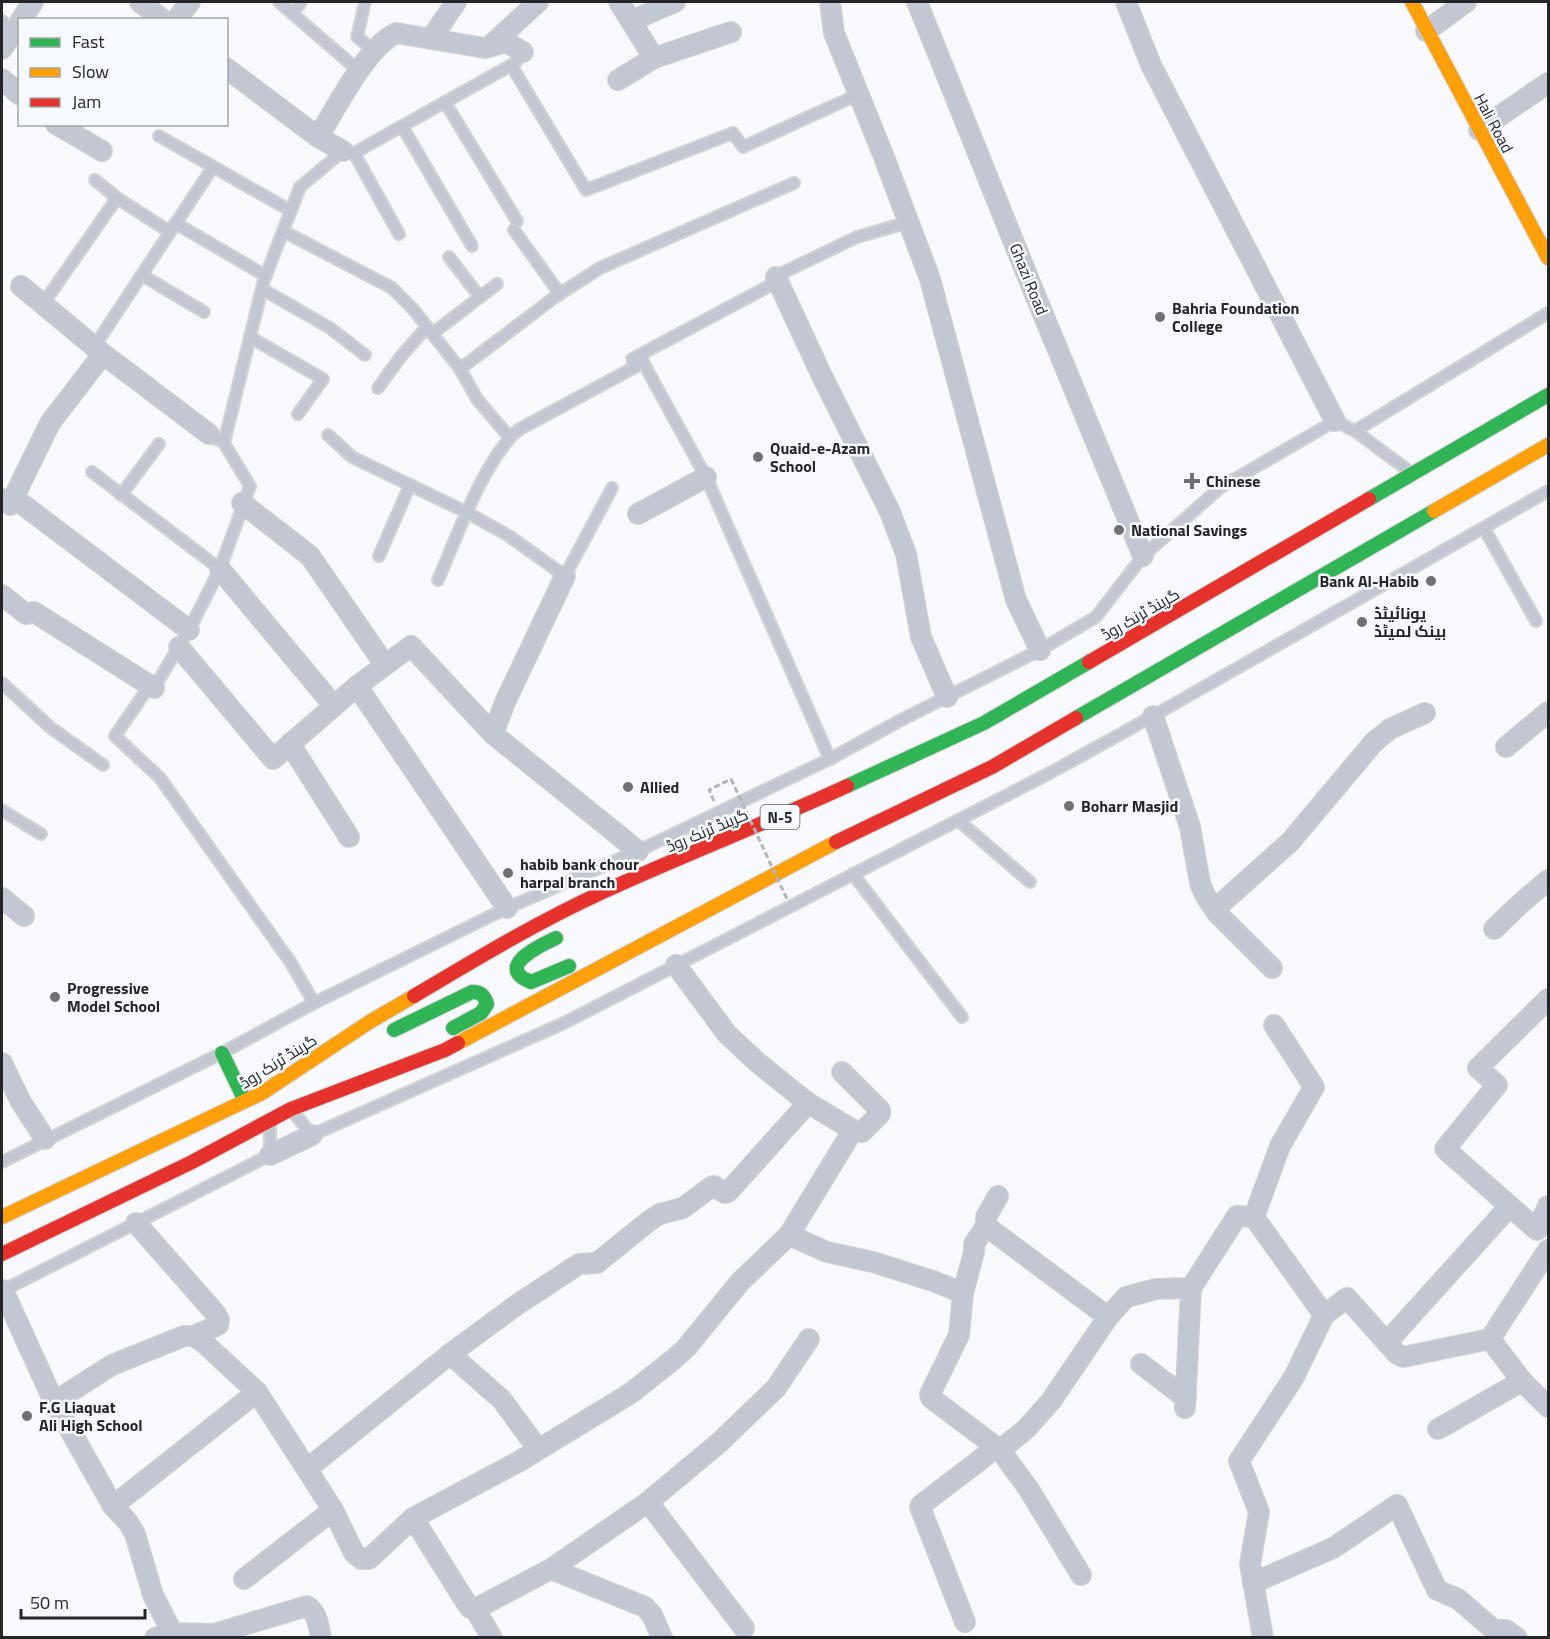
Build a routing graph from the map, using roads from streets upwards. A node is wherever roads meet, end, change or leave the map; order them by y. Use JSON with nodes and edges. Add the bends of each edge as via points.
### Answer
{"nodes":[{"id":1,"x":33,"y":2,"type":"edge"},
{"id":2,"x":140,"y":2,"type":"edge"},
{"id":3,"x":189,"y":2,"type":"edge"},
{"id":4,"x":456,"y":2,"type":"edge"},
{"id":5,"x":538,"y":2,"type":"edge"},
{"id":6,"x":619,"y":2,"type":"edge"},
{"id":7,"x":675,"y":2,"type":"edge"},
{"id":8,"x":830,"y":2,"type":"edge"},
{"id":9,"x":917,"y":2,"type":"edge"},
{"id":10,"x":1126,"y":2,"type":"edge"},
{"id":11,"x":1466,"y":2,"type":"edge"},
{"id":12,"x":1419,"y":5,"type":"edge"},
{"id":13,"x":19,"y":18,"type":"edge"},
{"id":14,"x":160,"y":18,"type":"edge"},
{"id":15,"x":177,"y":18,"type":"edge"},
{"id":16,"x":631,"y":21,"type":"junction"},
{"id":17,"x":14,"y":23,"type":"edge"},
{"id":18,"x":1426,"y":31,"type":"junction"},
{"id":19,"x":731,"y":32,"type":"dead end"},
{"id":20,"x":431,"y":39,"type":"junction"},
{"id":21,"x":489,"y":47,"type":"junction"},
{"id":22,"x":2,"y":49,"type":"edge"},
{"id":23,"x":654,"y":58,"type":"junction"},
{"id":24,"x":517,"y":59,"type":"road end"},
{"id":25,"x":228,"y":70,"type":"edge"},
{"id":26,"x":2,"y":79,"type":"edge"},
{"id":27,"x":618,"y":80,"type":"dead end"},
{"id":28,"x":1548,"y":83,"type":"edge"},
{"id":29,"x":18,"y":93,"type":"edge"},
{"id":30,"x":59,"y":126,"type":"edge"},
{"id":31,"x":1479,"y":130,"type":"junction"},
{"id":32,"x":318,"y":137,"type":"junction"},
{"id":33,"x":102,"y":151,"type":"dead end"},
{"id":34,"x":349,"y":152,"type":"road end"},
{"id":35,"x":1548,"y":258,"type":"edge"},
{"id":36,"x":776,"y":277,"type":"road end"},
{"id":37,"x":21,"y":286,"type":"dead end"},
{"id":38,"x":99,"y":351,"type":"junction"},
{"id":39,"x":1548,"y":395,"type":"edge"},
{"id":40,"x":1335,"y":422,"type":"road end"},
{"id":41,"x":216,"y":439,"type":"road end"},
{"id":42,"x":1548,"y":445,"type":"edge"},
{"id":43,"x":706,"y":477,"type":"road end"},
{"id":44,"x":8,"y":499,"type":"edge"},
{"id":45,"x":242,"y":503,"type":"road end"},
{"id":46,"x":638,"y":514,"type":"dead end"},
{"id":47,"x":1143,"y":556,"type":"road end"},
{"id":48,"x":220,"y":569,"type":"road end"},
{"id":49,"x":565,"y":576,"type":"road end"},
{"id":50,"x":2,"y":596,"type":"edge"},
{"id":51,"x":1040,"y":650,"type":"road end"},
{"id":52,"x":385,"y":665,"type":"junction"},
{"id":53,"x":357,"y":686,"type":"junction"},
{"id":54,"x":152,"y":687,"type":"road end"},
{"id":55,"x":947,"y":697,"type":"road end"},
{"id":56,"x":334,"y":706,"type":"junction"},
{"id":57,"x":1548,"y":712,"type":"edge"},
{"id":58,"x":1425,"y":713,"type":"dead end"},
{"id":59,"x":1153,"y":716,"type":"road end"},
{"id":60,"x":494,"y":734,"type":"junction"},
{"id":61,"x":290,"y":744,"type":"junction"},
{"id":62,"x":1506,"y":747,"type":"dead end"},
{"id":63,"x":783,"y":816,"type":"junction"},
{"id":64,"x":349,"y":837,"type":"dead end"},
{"id":65,"x":638,"y":851,"type":"road end"},
{"id":66,"x":816,"y":852,"type":"junction"},
{"id":67,"x":668,"y":878,"type":"dead end"},
{"id":68,"x":1548,"y":880,"type":"edge"},
{"id":69,"x":2,"y":898,"type":"edge"},
{"id":70,"x":507,"y":908,"type":"road end"},
{"id":71,"x":1215,"y":909,"type":"junction"},
{"id":72,"x":24,"y":916,"type":"dead end"},
{"id":73,"x":1494,"y":929,"type":"dead end"},
{"id":74,"x":564,"y":934,"type":"dead end"},
{"id":75,"x":597,"y":954,"type":"dead end"},
{"id":76,"x":577,"y":963,"type":"dead end"},
{"id":77,"x":676,"y":965,"type":"road end"},
{"id":78,"x":1272,"y":968,"type":"dead end"},
{"id":79,"x":1548,"y":999,"type":"edge"},
{"id":80,"x":1274,"y":1025,"type":"dead end"},
{"id":81,"x":438,"y":1036,"type":"dead end"},
{"id":82,"x":378,"y":1038,"type":"dead end"},
{"id":83,"x":417,"y":1046,"type":"dead end"},
{"id":84,"x":357,"y":1048,"type":"dead end"},
{"id":85,"x":222,"y":1053,"type":"road end"},
{"id":86,"x":2,"y":1063,"type":"edge"},
{"id":87,"x":842,"y":1072,"type":"dead end"},
{"id":88,"x":262,"y":1093,"type":"junction"},
{"id":89,"x":325,"y":1095,"type":"junction"},
{"id":90,"x":245,"y":1101,"type":"junction"},
{"id":91,"x":808,"y":1103,"type":"junction"},
{"id":92,"x":852,"y":1130,"type":"junction"},
{"id":93,"x":312,"y":1135,"type":"road end"},
{"id":94,"x":45,"y":1139,"type":"road end"},
{"id":95,"x":270,"y":1155,"type":"road end"},
{"id":96,"x":998,"y":1196,"type":"dead end"},
{"id":97,"x":1548,"y":1206,"type":"edge"},
{"id":98,"x":1509,"y":1207,"type":"junction"},
{"id":99,"x":1254,"y":1217,"type":"junction"},
{"id":100,"x":2,"y":1218,"type":"edge"},
{"id":101,"x":136,"y":1223,"type":"road end"},
{"id":102,"x":986,"y":1226,"type":"junction"},
{"id":103,"x":1543,"y":1233,"type":"edge"},
{"id":104,"x":789,"y":1235,"type":"junction"},
{"id":105,"x":1548,"y":1250,"type":"edge"},
{"id":106,"x":2,"y":1254,"type":"edge"},
{"id":107,"x":1191,"y":1288,"type":"junction"},
{"id":108,"x":2,"y":1290,"type":"edge"},
{"id":109,"x":963,"y":1293,"type":"junction"},
{"id":110,"x":1324,"y":1315,"type":"junction"},
{"id":111,"x":1108,"y":1317,"type":"junction"},
{"id":112,"x":194,"y":1336,"type":"junction"},
{"id":113,"x":809,"y":1339,"type":"dead end"},
{"id":114,"x":1490,"y":1339,"type":"junction"},
{"id":115,"x":1387,"y":1342,"type":"junction"},
{"id":116,"x":450,"y":1354,"type":"junction"},
{"id":117,"x":1141,"y":1364,"type":"dead end"},
{"id":118,"x":1522,"y":1381,"type":"junction"},
{"id":119,"x":257,"y":1392,"type":"junction"},
{"id":120,"x":54,"y":1402,"type":"junction"},
{"id":121,"x":1548,"y":1407,"type":"edge"},
{"id":122,"x":1438,"y":1429,"type":"dead end"},
{"id":123,"x":998,"y":1448,"type":"junction"},
{"id":124,"x":538,"y":1449,"type":"junction"},
{"id":125,"x":308,"y":1469,"type":"junction"},
{"id":126,"x":648,"y":1502,"type":"junction"},
{"id":127,"x":113,"y":1506,"type":"junction"},
{"id":128,"x":333,"y":1510,"type":"junction"},
{"id":129,"x":413,"y":1518,"type":"junction"},
{"id":130,"x":551,"y":1569,"type":"junction"},
{"id":131,"x":1081,"y":1575,"type":"dead end"},
{"id":132,"x":244,"y":1579,"type":"dead end"},
{"id":133,"x":1253,"y":1583,"type":"junction"},
{"id":134,"x":475,"y":1609,"type":"junction"},
{"id":135,"x":965,"y":1622,"type":"dead end"},
{"id":136,"x":744,"y":1628,"type":"dead end"},
{"id":137,"x":167,"y":1636,"type":"edge"},
{"id":138,"x":321,"y":1638,"type":"edge"},
{"id":139,"x":492,"y":1638,"type":"edge"},
{"id":140,"x":662,"y":1638,"type":"edge"},
{"id":141,"x":1263,"y":1638,"type":"edge"},
{"id":142,"x":1517,"y":1638,"type":"edge"}],
"edges":[{"from":1,"to":13,"type":"street"},
{"from":2,"to":14,"type":"street"},
{"from":3,"to":15,"type":"street"},
{"from":4,"to":20,"type":"street"},
{"from":5,"to":21,"type":"street"},
{"from":6,"to":16,"type":"street"},
{"from":7,"to":16,"type":"street"},
{"from":8,"to":51,"type":"street","via":[[834,33],[930,279],[1016,600]]},
{"from":9,"to":47,"type":"street","name":"Ghazi Road"},
{"from":10,"to":40,"type":"street","via":[[1155,74]]},
{"from":11,"to":18,"type":"street"},
{"from":12,"to":18,"type":"main road","name":"Hali Road"},
{"from":16,"to":23,"type":"street"},
{"from":17,"to":22,"type":"street"},
{"from":18,"to":31,"type":"main road","name":"Hali Road"},
{"from":19,"to":23,"type":"street"},
{"from":20,"to":21,"type":"street"},
{"from":20,"to":32,"type":"street","via":[[396,33],[387,38],[359,71]]},
{"from":21,"to":24,"type":"street","via":[[506,42]]},
{"from":23,"to":27,"type":"street"},
{"from":25,"to":32,"type":"street"},
{"from":26,"to":29,"type":"street"},
{"from":28,"to":31,"type":"street"},
{"from":30,"to":33,"type":"street"},
{"from":31,"to":35,"type":"main road","name":"Hali Road"},
{"from":32,"to":34,"type":"street"},
{"from":36,"to":55,"type":"street","via":[[890,512],[906,554],[921,637]]},
{"from":37,"to":38,"type":"street"},
{"from":38,"to":41,"type":"street"},
{"from":38,"to":44,"type":"street","via":[[50,423]]},
{"from":39,"to":63,"type":"main road","name":"گرینڈ ٹرنک روڈ","number":"N-5","via":[[984,723]]},
{"from":42,"to":66,"type":"main road","via":[[992,767]]},
{"from":43,"to":46,"type":"street"},
{"from":44,"to":61,"type":"street","via":[[184,639],[273,759]]},
{"from":45,"to":52,"type":"street","via":[[310,556]]},
{"from":48,"to":56,"type":"street"},
{"from":49,"to":60,"type":"street"},
{"from":50,"to":54,"type":"street"},
{"from":52,"to":53,"type":"street"},
{"from":52,"to":60,"type":"street","via":[[411,646]]},
{"from":53,"to":56,"type":"street"},
{"from":53,"to":70,"type":"street"},
{"from":56,"to":61,"type":"street"},
{"from":57,"to":62,"type":"street"},
{"from":58,"to":71,"type":"street","via":[[1390,729],[1374,742],[1290,842]]},
{"from":59,"to":71,"type":"street","via":[[1190,827],[1200,883]]},
{"from":60,"to":65,"type":"street"},
{"from":61,"to":64,"type":"street"},
{"from":63,"to":67,"type":"main road"},
{"from":63,"to":88,"type":"main road","name":"گرینڈ ٹرنک روڈ","number":"N-5","via":[[604,891],[494,948],[371,1021]]},
{"from":66,"to":75,"type":"main road"},
{"from":66,"to":89,"type":"main road","via":[[445,1050]]},
{"from":68,"to":73,"type":"street"},
{"from":69,"to":72,"type":"street"},
{"from":71,"to":78,"type":"street"},
{"from":74,"to":76,"type":"main road","via":[[522,956],[520,975],[536,981]]},
{"from":77,"to":91,"type":"street","via":[[727,1034]]},
{"from":79,"to":98,"type":"street","via":[[1479,1068],[1497,1085],[1445,1149]]},
{"from":80,"to":99,"type":"street","via":[[1314,1087],[1280,1146]]},
{"from":81,"to":82,"type":"main road","via":[[481,1013],[486,998],[472,992]]},
{"from":83,"to":89,"type":"main road"},
{"from":84,"to":88,"type":"main road"},
{"from":85,"to":90,"type":"main road"},
{"from":86,"to":94,"type":"street"},
{"from":87,"to":92,"type":"street","via":[[880,1110],[862,1132]]},
{"from":88,"to":90,"type":"main road","name":"گرینڈ ٹرنک روڈ","number":"N-5"},
{"from":89,"to":106,"type":"main road"},
{"from":90,"to":100,"type":"main road","name":"گرینڈ ٹرنک روڈ","number":"N-5"},
{"from":91,"to":92,"type":"street"},
{"from":91,"to":116,"type":"street","via":[[728,1192],[711,1186],[683,1208],[660,1214],[597,1263],[579,1264]]},
{"from":92,"to":104,"type":"street"},
{"from":93,"to":95,"type":"street"},
{"from":96,"to":102,"type":"street","via":[[986,1217]]},
{"from":97,"to":103,"type":"street"},
{"from":98,"to":103,"type":"street"},
{"from":98,"to":115,"type":"street"},
{"from":99,"to":107,"type":"street","via":[[1237,1216]]},
{"from":99,"to":110,"type":"street"},
{"from":101,"to":112,"type":"street","via":[[219,1320],[218,1325]]},
{"from":102,"to":109,"type":"street","via":[[974,1244]]},
{"from":102,"to":111,"type":"street"},
{"from":104,"to":109,"type":"street","via":[[827,1252],[883,1265]]},
{"from":104,"to":124,"type":"street","via":[[740,1282],[674,1359],[631,1394]]},
{"from":105,"to":114,"type":"street"},
{"from":107,"to":111,"type":"street","via":[[1156,1289],[1126,1297]]},
{"from":107,"to":117,"type":"street","via":[[1186,1403]]},
{"from":108,"to":120,"type":"street"},
{"from":109,"to":123,"type":"street","via":[[959,1335],[930,1394]]},
{"from":110,"to":115,"type":"street","via":[[1347,1298]]},
{"from":110,"to":133,"type":"street","via":[[1294,1377],[1239,1461],[1259,1512],[1250,1564]]},
{"from":111,"to":123,"type":"street","via":[[1051,1401],[1026,1429]]},
{"from":112,"to":119,"type":"street"},
{"from":112,"to":120,"type":"street","via":[[184,1336],[112,1365]]},
{"from":113,"to":126,"type":"street","via":[[776,1388],[720,1442]]},
{"from":114,"to":115,"type":"street","via":[[1403,1357]]},
{"from":114,"to":118,"type":"street"},
{"from":116,"to":124,"type":"street","via":[[502,1400]]},
{"from":116,"to":125,"type":"street"},
{"from":118,"to":121,"type":"street"},
{"from":118,"to":122,"type":"street"},
{"from":119,"to":125,"type":"street"},
{"from":119,"to":127,"type":"street"},
{"from":120,"to":127,"type":"street"},
{"from":123,"to":131,"type":"street","via":[[1028,1488]]},
{"from":123,"to":135,"type":"street","via":[[920,1507]]},
{"from":124,"to":129,"type":"street"},
{"from":125,"to":128,"type":"street"},
{"from":126,"to":130,"type":"street"},
{"from":126,"to":136,"type":"street"},
{"from":127,"to":137,"type":"street","via":[[135,1534]]},
{"from":128,"to":129,"type":"street","via":[[354,1553],[366,1560]]},
{"from":128,"to":132,"type":"street"},
{"from":129,"to":134,"type":"street","via":[[467,1604]]},
{"from":130,"to":134,"type":"street"},
{"from":130,"to":140,"type":"street","via":[[645,1607]]},
{"from":133,"to":141,"type":"street"},
{"from":133,"to":142,"type":"street","via":[[1333,1548],[1397,1504],[1437,1590],[1458,1599],[1494,1630],[1506,1630]]},
{"from":134,"to":139,"type":"street"},
{"from":137,"to":138,"type":"street","via":[[214,1634],[307,1606],[317,1617]]}]}
